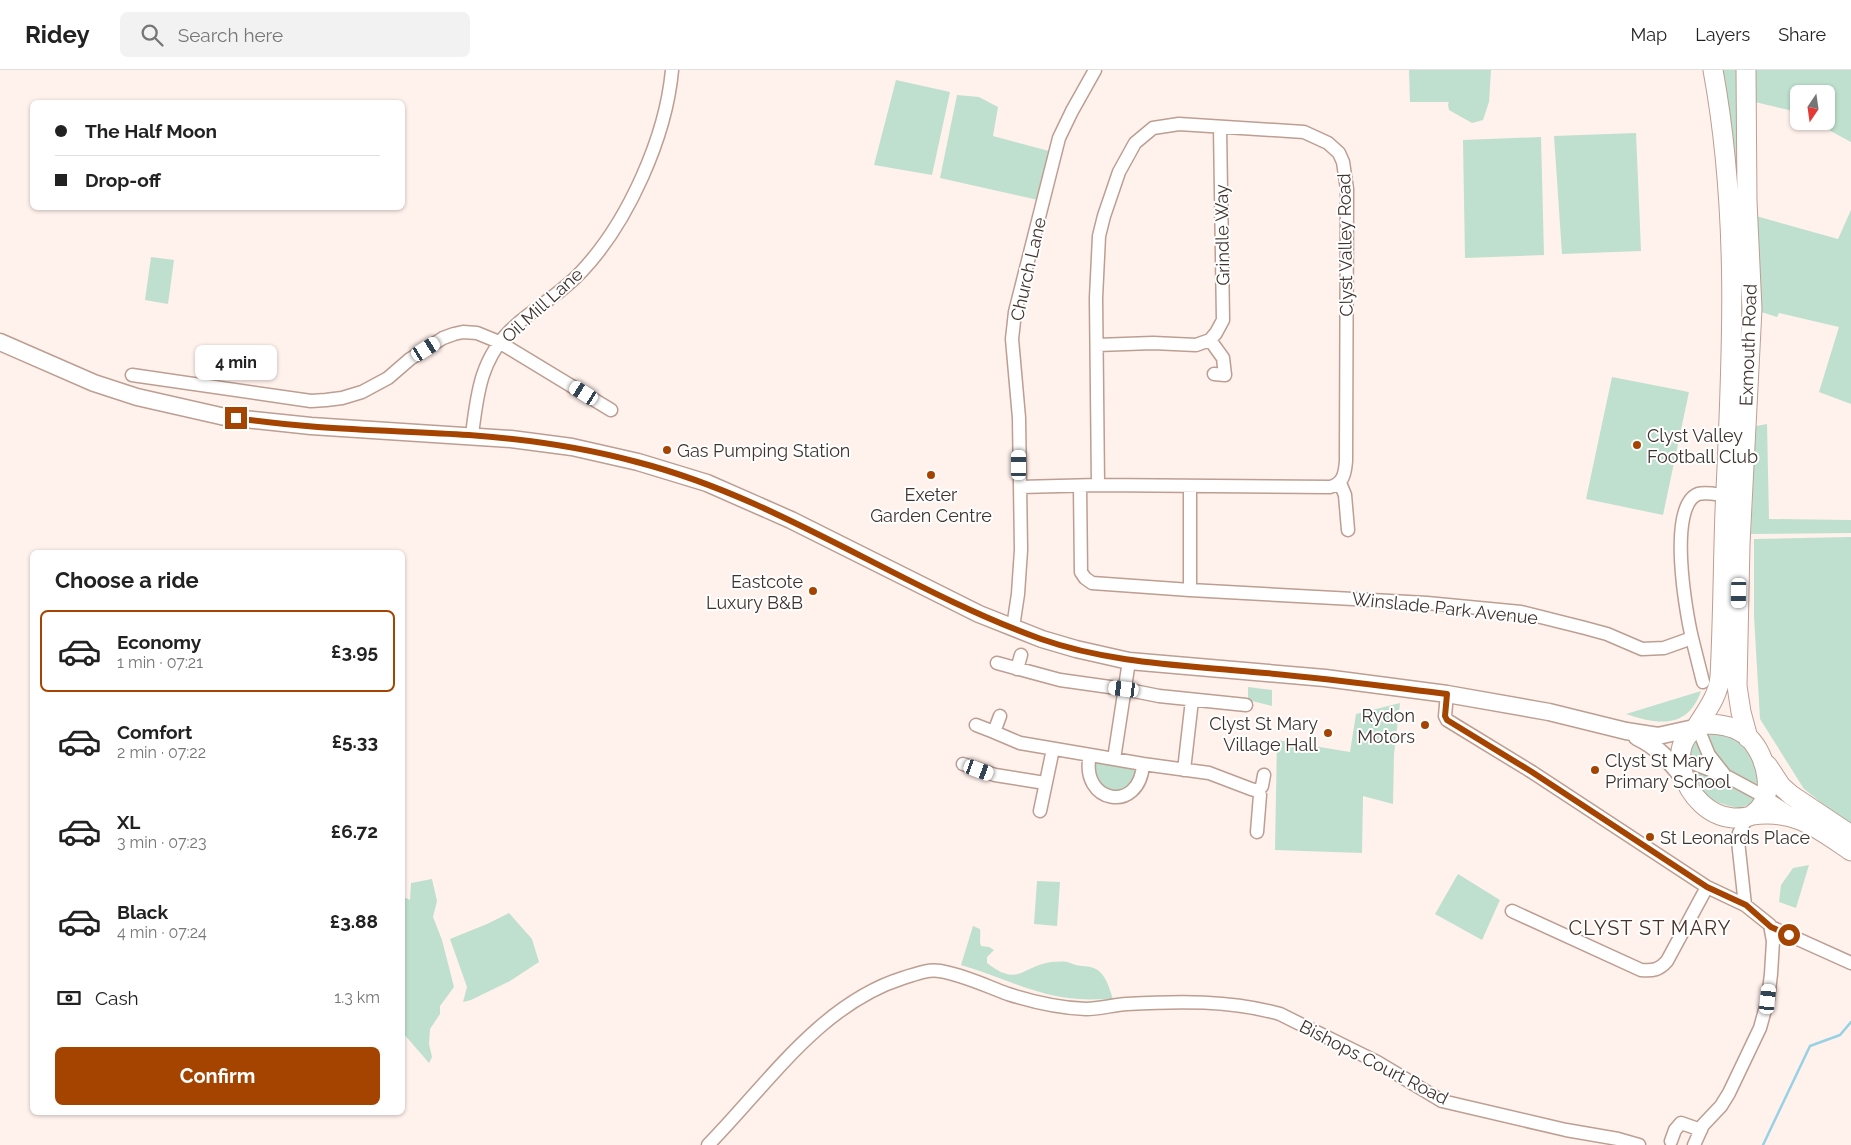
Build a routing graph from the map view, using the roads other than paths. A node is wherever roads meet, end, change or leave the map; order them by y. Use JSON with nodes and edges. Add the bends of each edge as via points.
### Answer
{"nodes":[{"id":1,"x":672,"y":70,"type":"edge"},
{"id":2,"x":1095,"y":70,"type":"edge"},
{"id":3,"x":1713,"y":70,"type":"edge"},
{"id":4,"x":1746,"y":70,"type":"edge"},
{"id":5,"x":1220,"y":128,"type":"junction"},
{"id":6,"x":1210,"y":340,"type":"junction"},
{"id":7,"x":0,"y":342,"type":"edge"},
{"id":8,"x":499,"y":342,"type":"junction"},
{"id":9,"x":1097,"y":345,"type":"junction"},
{"id":10,"x":132,"y":375,"type":"dead end"},
{"id":11,"x":1224,"y":375,"type":"dead end"},
{"id":12,"x":611,"y":410,"type":"dead end"},
{"id":13,"x":472,"y":435,"type":"junction"},
{"id":14,"x":1340,"y":483,"type":"junction"},
{"id":15,"x":1098,"y":485,"type":"junction"},
{"id":16,"x":1080,"y":486,"type":"junction"},
{"id":17,"x":1020,"y":487,"type":"junction"},
{"id":18,"x":1190,"y":487,"type":"junction"},
{"id":19,"x":1734,"y":496,"type":"junction"},
{"id":20,"x":1348,"y":530,"type":"dead end"},
{"id":21,"x":1190,"y":590,"type":"junction"},
{"id":22,"x":1013,"y":627,"type":"junction"},
{"id":23,"x":1692,"y":638,"type":"junction"},
{"id":24,"x":1021,"y":655,"type":"dead end"},
{"id":25,"x":1129,"y":661,"type":"junction"},
{"id":26,"x":997,"y":663,"type":"dead end"},
{"id":27,"x":1017,"y":669,"type":"junction"},
{"id":28,"x":1703,"y":682,"type":"dead end"},
{"id":29,"x":1124,"y":689,"type":"junction"},
{"id":30,"x":1447,"y":694,"type":"junction"},
{"id":31,"x":1192,"y":700,"type":"junction"},
{"id":32,"x":1246,"y":705,"type":"dead end"},
{"id":33,"x":1000,"y":716,"type":"dead end"},
{"id":34,"x":976,"y":725,"type":"dead end"},
{"id":35,"x":1695,"y":727,"type":"junction"},
{"id":36,"x":1626,"y":731,"type":"junction"},
{"id":37,"x":994,"y":732,"type":"junction"},
{"id":38,"x":1748,"y":738,"type":"junction"},
{"id":39,"x":1655,"y":747,"type":"junction"},
{"id":40,"x":1053,"y":749,"type":"junction"},
{"id":41,"x":1090,"y":755,"type":"junction"},
{"id":42,"x":1760,"y":756,"type":"junction"},
{"id":43,"x":1114,"y":759,"type":"junction"},
{"id":44,"x":1681,"y":759,"type":"junction"},
{"id":45,"x":963,"y":764,"type":"dead end"},
{"id":46,"x":1143,"y":764,"type":"junction"},
{"id":47,"x":1184,"y":770,"type":"junction"},
{"id":48,"x":1264,"y":775,"type":"dead end"},
{"id":49,"x":1728,"y":777,"type":"junction"},
{"id":50,"x":1686,"y":782,"type":"junction"},
{"id":51,"x":1045,"y":783,"type":"junction"},
{"id":52,"x":1258,"y":792,"type":"junction"},
{"id":53,"x":1765,"y":797,"type":"junction"},
{"id":54,"x":1040,"y":811,"type":"dead end"},
{"id":55,"x":1750,"y":815,"type":"junction"},
{"id":56,"x":1721,"y":816,"type":"junction"},
{"id":57,"x":1797,"y":817,"type":"junction"},
{"id":58,"x":1257,"y":832,"type":"dead end"},
{"id":59,"x":1851,"y":835,"type":"edge"},
{"id":60,"x":1738,"y":841,"type":"junction"},
{"id":61,"x":1851,"y":851,"type":"edge"},
{"id":62,"x":1707,"y":887,"type":"junction"},
{"id":63,"x":1746,"y":905,"type":"junction"},
{"id":64,"x":1512,"y":911,"type":"dead end"},
{"id":65,"x":1771,"y":927,"type":"junction"},
{"id":66,"x":1851,"y":963,"type":"edge"},
{"id":67,"x":1701,"y":1130,"type":"junction"},
{"id":68,"x":1670,"y":1141,"type":"dead end"},
{"id":69,"x":708,"y":1145,"type":"edge"},
{"id":70,"x":1639,"y":1145,"type":"edge"},
{"id":71,"x":1694,"y":1145,"type":"edge"}],
"edges":[{"from":1,"to":8,"type":"street","name":"Oil Mill Lane","via":[[659,131],[635,193],[618,225],[568,286]]},
{"from":2,"to":17,"type":"street","name":"Church Lane","via":[[1059,138],[1015,312],[1012,339],[1019,418]]},
{"from":3,"to":19,"type":"highway","name":"Exmouth Road","via":[[1729,196],[1733,277]]},
{"from":4,"to":19,"type":"highway","name":"Exmouth Road","via":[[1752,309]]},
{"from":5,"to":6,"type":"street","name":"Grindle Way","via":[[1223,320]]},
{"from":5,"to":9,"type":"street","name":"Clyst Valley Road","via":[[1179,124],[1153,128],[1129,151],[1099,236]]},
{"from":5,"to":14,"type":"street","name":"Clyst Valley Road","via":[[1304,132],[1328,143],[1343,162],[1347,189],[1346,470]]},
{"from":6,"to":9,"type":"street","via":[[1196,345]]},
{"from":6,"to":11,"type":"street","via":[[1223,358]]},
{"from":7,"to":13,"type":"main road","via":[[94,383],[137,397],[225,417],[312,426]]},
{"from":8,"to":10,"type":"street","via":[[477,334],[454,334],[362,392],[326,400],[310,401]]},
{"from":8,"to":12,"type":"street"},
{"from":8,"to":13,"type":"street","name":"Oil Mill Lane","via":[[482,376]]},
{"from":9,"to":15,"type":"street","name":"Clyst Valley Road"},
{"from":13,"to":22,"type":"main road","via":[[589,451],[707,483],[791,520],[979,614]]},
{"from":14,"to":18,"type":"street","via":[[1330,487]]},
{"from":14,"to":20,"type":"street","name":"Clyst Valley Road","via":[[1345,494]]},
{"from":15,"to":16,"type":"street"},
{"from":15,"to":18,"type":"street"},
{"from":16,"to":17,"type":"street"},
{"from":16,"to":21,"type":"street","name":"Winslade Park Avenue","via":[[1081,572],[1085,578],[1092,583]]},
{"from":17,"to":22,"type":"street","name":"Church Lane","via":[[1021,550]]},
{"from":18,"to":21,"type":"street"},
{"from":19,"to":23,"type":"street","via":[[1697,494],[1686,510],[1680,557]]},
{"from":19,"to":35,"type":"highway","name":"Exmouth Road","via":[[1719,685],[1713,701]]},
{"from":19,"to":38,"type":"highway","name":"Exmouth Road","via":[[1737,686]]},
{"from":21,"to":23,"type":"street","name":"Winslade Park Avenue","via":[[1521,612],[1600,632],[1642,649],[1664,648]]},
{"from":22,"to":25,"type":"main road","via":[[1076,649]]},
{"from":23,"to":28,"type":"street"},
{"from":24,"to":27,"type":"street"},
{"from":25,"to":29,"type":"street"},
{"from":25,"to":30,"type":"main road","via":[[1325,678]]},
{"from":26,"to":27,"type":"street"},
{"from":27,"to":29,"type":"street","via":[[1060,680]]},
{"from":29,"to":31,"type":"street"},
{"from":29,"to":43,"type":"street"},
{"from":30,"to":36,"type":"main road","via":[[1549,712]]},
{"from":30,"to":62,"type":"street","via":[[1447,720]]},
{"from":31,"to":32,"type":"street"},
{"from":31,"to":47,"type":"street"},
{"from":33,"to":37,"type":"street"},
{"from":34,"to":37,"type":"street"},
{"from":35,"to":36,"type":"main road","via":[[1658,736]]},
{"from":35,"to":38,"type":"highway","via":[[1728,725]]},
{"from":35,"to":44,"type":"highway","name":"Exmouth Road","via":[[1684,742]]},
{"from":35,"to":49,"type":"street","via":[[1709,755]]},
{"from":36,"to":39,"type":"main road"},
{"from":37,"to":40,"type":"street","via":[[1020,743]]},
{"from":38,"to":42,"type":"highway"},
{"from":39,"to":44,"type":"street"},
{"from":39,"to":50,"type":"main road"},
{"from":40,"to":41,"type":"street"},
{"from":40,"to":51,"type":"street"},
{"from":41,"to":43,"type":"street"},
{"from":41,"to":46,"type":"street","via":[[1088,768],[1092,784],[1112,797],[1124,796],[1135,789],[1142,777]]},
{"from":42,"to":53,"type":"highway","via":[[1767,783]]},
{"from":42,"to":59,"type":"highway","via":[[1791,795]]},
{"from":43,"to":46,"type":"street"},
{"from":44,"to":49,"type":"street"},
{"from":44,"to":50,"type":"highway"},
{"from":45,"to":51,"type":"street","via":[[995,776]]},
{"from":46,"to":47,"type":"street"},
{"from":47,"to":52,"type":"street","via":[[1209,773]]},
{"from":48,"to":52,"type":"street"},
{"from":49,"to":53,"type":"street"},
{"from":50,"to":56,"type":"highway","via":[[1699,802]]},
{"from":51,"to":54,"type":"street"},
{"from":52,"to":58,"type":"street"},
{"from":53,"to":55,"type":"highway"},
{"from":53,"to":57,"type":"street"},
{"from":55,"to":56,"type":"highway","via":[[1736,818]]},
{"from":55,"to":57,"type":"highway"},
{"from":55,"to":60,"type":"street"},
{"from":56,"to":60,"type":"street"},
{"from":57,"to":61,"type":"highway"},
{"from":60,"to":63,"type":"street"},
{"from":62,"to":63,"type":"street"},
{"from":62,"to":64,"type":"street","via":[[1667,961],[1660,969],[1650,971],[1526,922]]},
{"from":63,"to":65,"type":"street"},
{"from":65,"to":66,"type":"street"},
{"from":65,"to":67,"type":"street","via":[[1773,941],[1768,999],[1760,1028],[1729,1093]]},
{"from":67,"to":68,"type":"street","via":[[1681,1123]]},
{"from":67,"to":71,"type":"street"},
{"from":69,"to":70,"type":"street","name":"Bishops Court Road","via":[[822,1025],[865,994],[924,971],[955,974],[1030,1001],[1058,1006],[1087,1009],[1188,1001],[1233,1004],[1280,1014],[1378,1062],[1442,1100]]}]}
